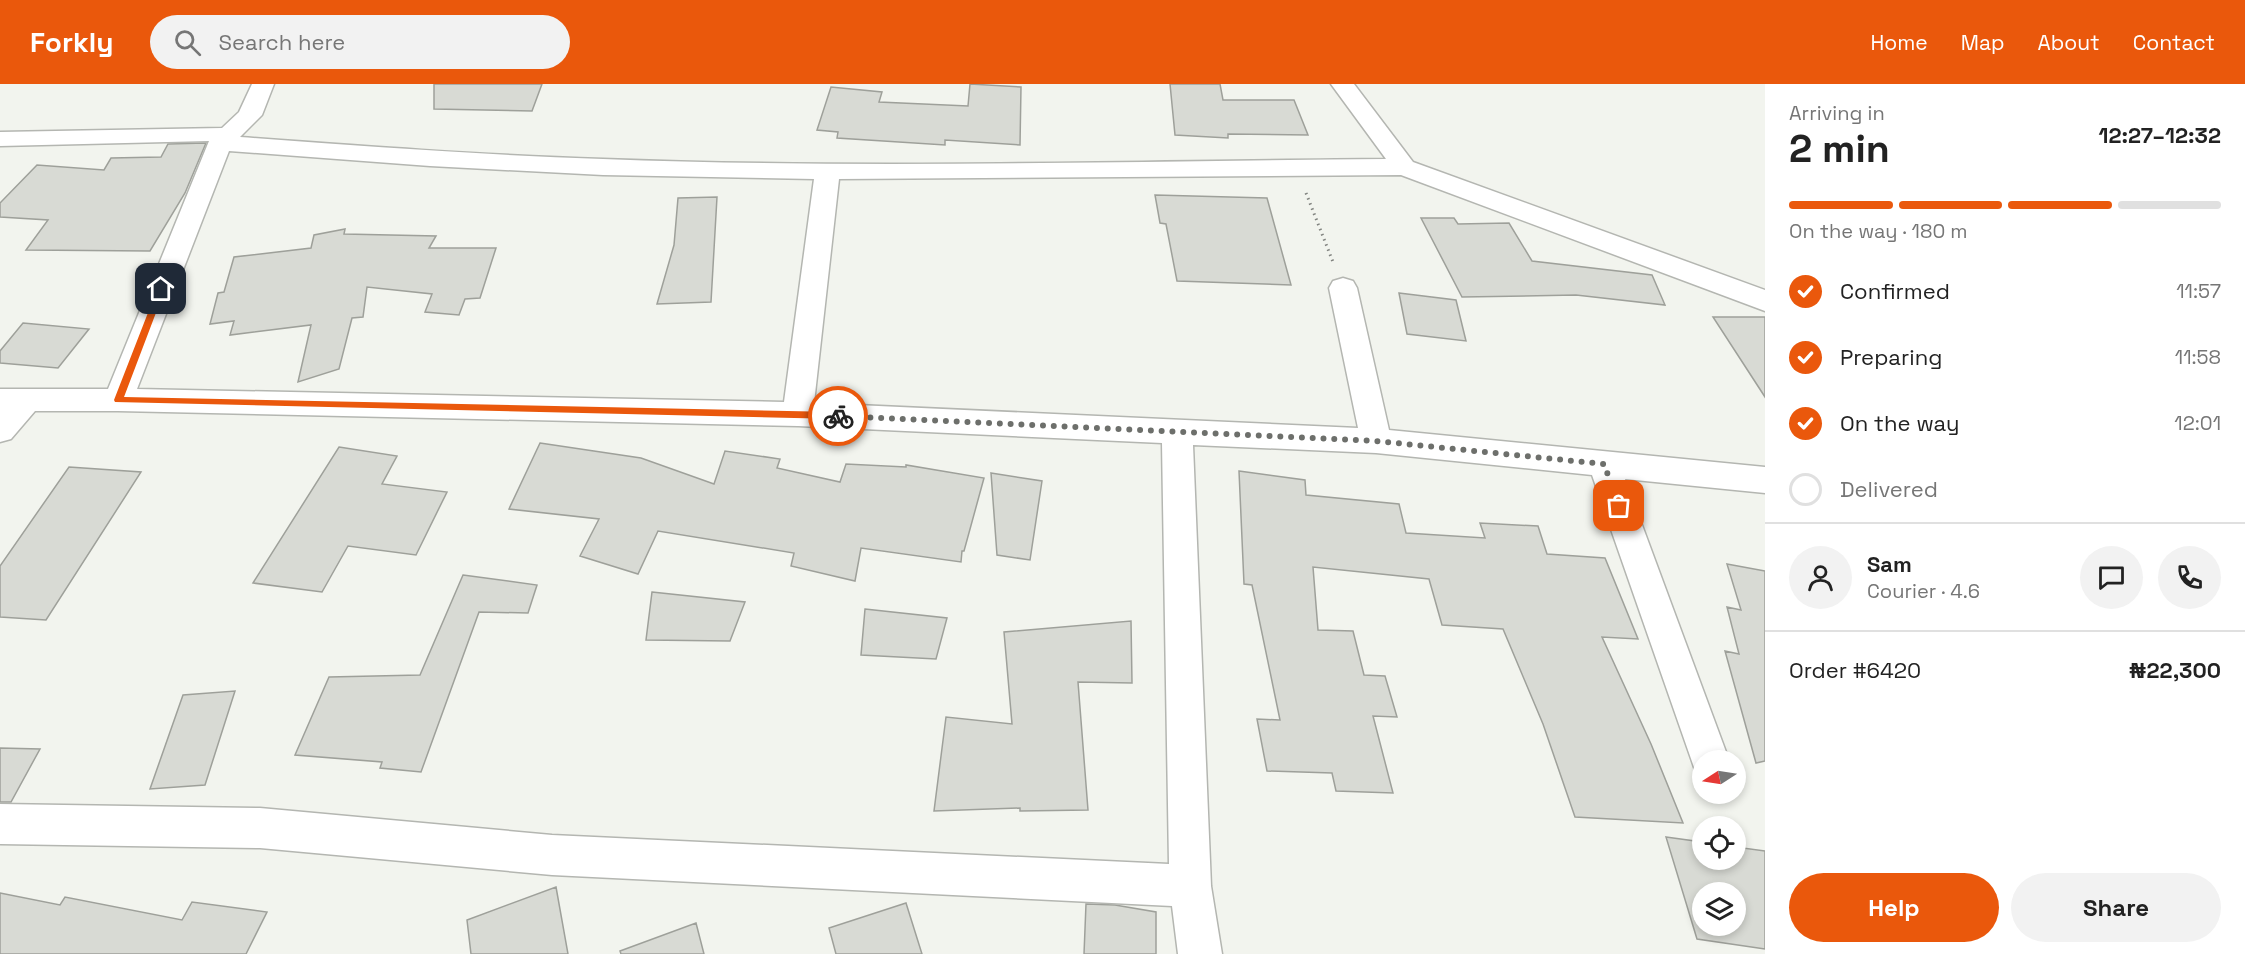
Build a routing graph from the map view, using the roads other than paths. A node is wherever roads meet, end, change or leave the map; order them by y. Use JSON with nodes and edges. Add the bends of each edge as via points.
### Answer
{"nodes":[{"id":1,"x":263,"y":84,"type":"edge"},
{"id":2,"x":1342,"y":84,"type":"edge"},
{"id":3,"x":0,"y":139,"type":"edge"},
{"id":4,"x":220,"y":143,"type":"junction"},
{"id":5,"x":1404,"y":167,"type":"junction"},
{"id":6,"x":827,"y":171,"type":"junction"},
{"id":7,"x":1343,"y":288,"type":"road end"},
{"id":8,"x":1765,"y":301,"type":"edge"},
{"id":9,"x":14,"y":400,"type":"edge"},
{"id":10,"x":118,"y":400,"type":"junction"},
{"id":11,"x":798,"y":414,"type":"junction"},
{"id":12,"x":0,"y":430,"type":"edge"},
{"id":13,"x":1177,"y":431,"type":"junction"},
{"id":14,"x":1376,"y":441,"type":"junction"},
{"id":15,"x":1604,"y":464,"type":"junction"},
{"id":16,"x":1765,"y":480,"type":"edge"},
{"id":17,"x":1706,"y":750,"type":"edge"},
{"id":18,"x":0,"y":824,"type":"edge"},
{"id":19,"x":1191,"y":886,"type":"junction"},
{"id":20,"x":1200,"y":954,"type":"edge"}],
"edges":[{"from":1,"to":4,"type":"street","via":[[250,116]]},
{"from":2,"to":5,"type":"street"},
{"from":3,"to":4,"type":"street","via":[[216,134],[223,137]]},
{"from":4,"to":6,"type":"street","via":[[603,167]]},
{"from":4,"to":10,"type":"street"},
{"from":5,"to":6,"type":"street"},
{"from":5,"to":8,"type":"street"},
{"from":6,"to":11,"type":"street"},
{"from":7,"to":14,"type":"street"},
{"from":9,"to":10,"type":"street"},
{"from":9,"to":12,"type":"street"},
{"from":10,"to":11,"type":"street"},
{"from":11,"to":13,"type":"street"},
{"from":13,"to":14,"type":"street"},
{"from":13,"to":19,"type":"street"},
{"from":14,"to":15,"type":"street"},
{"from":15,"to":16,"type":"street"},
{"from":15,"to":17,"type":"street"},
{"from":18,"to":19,"type":"street","via":[[260,828],[552,855]]},
{"from":19,"to":20,"type":"street"}]}
